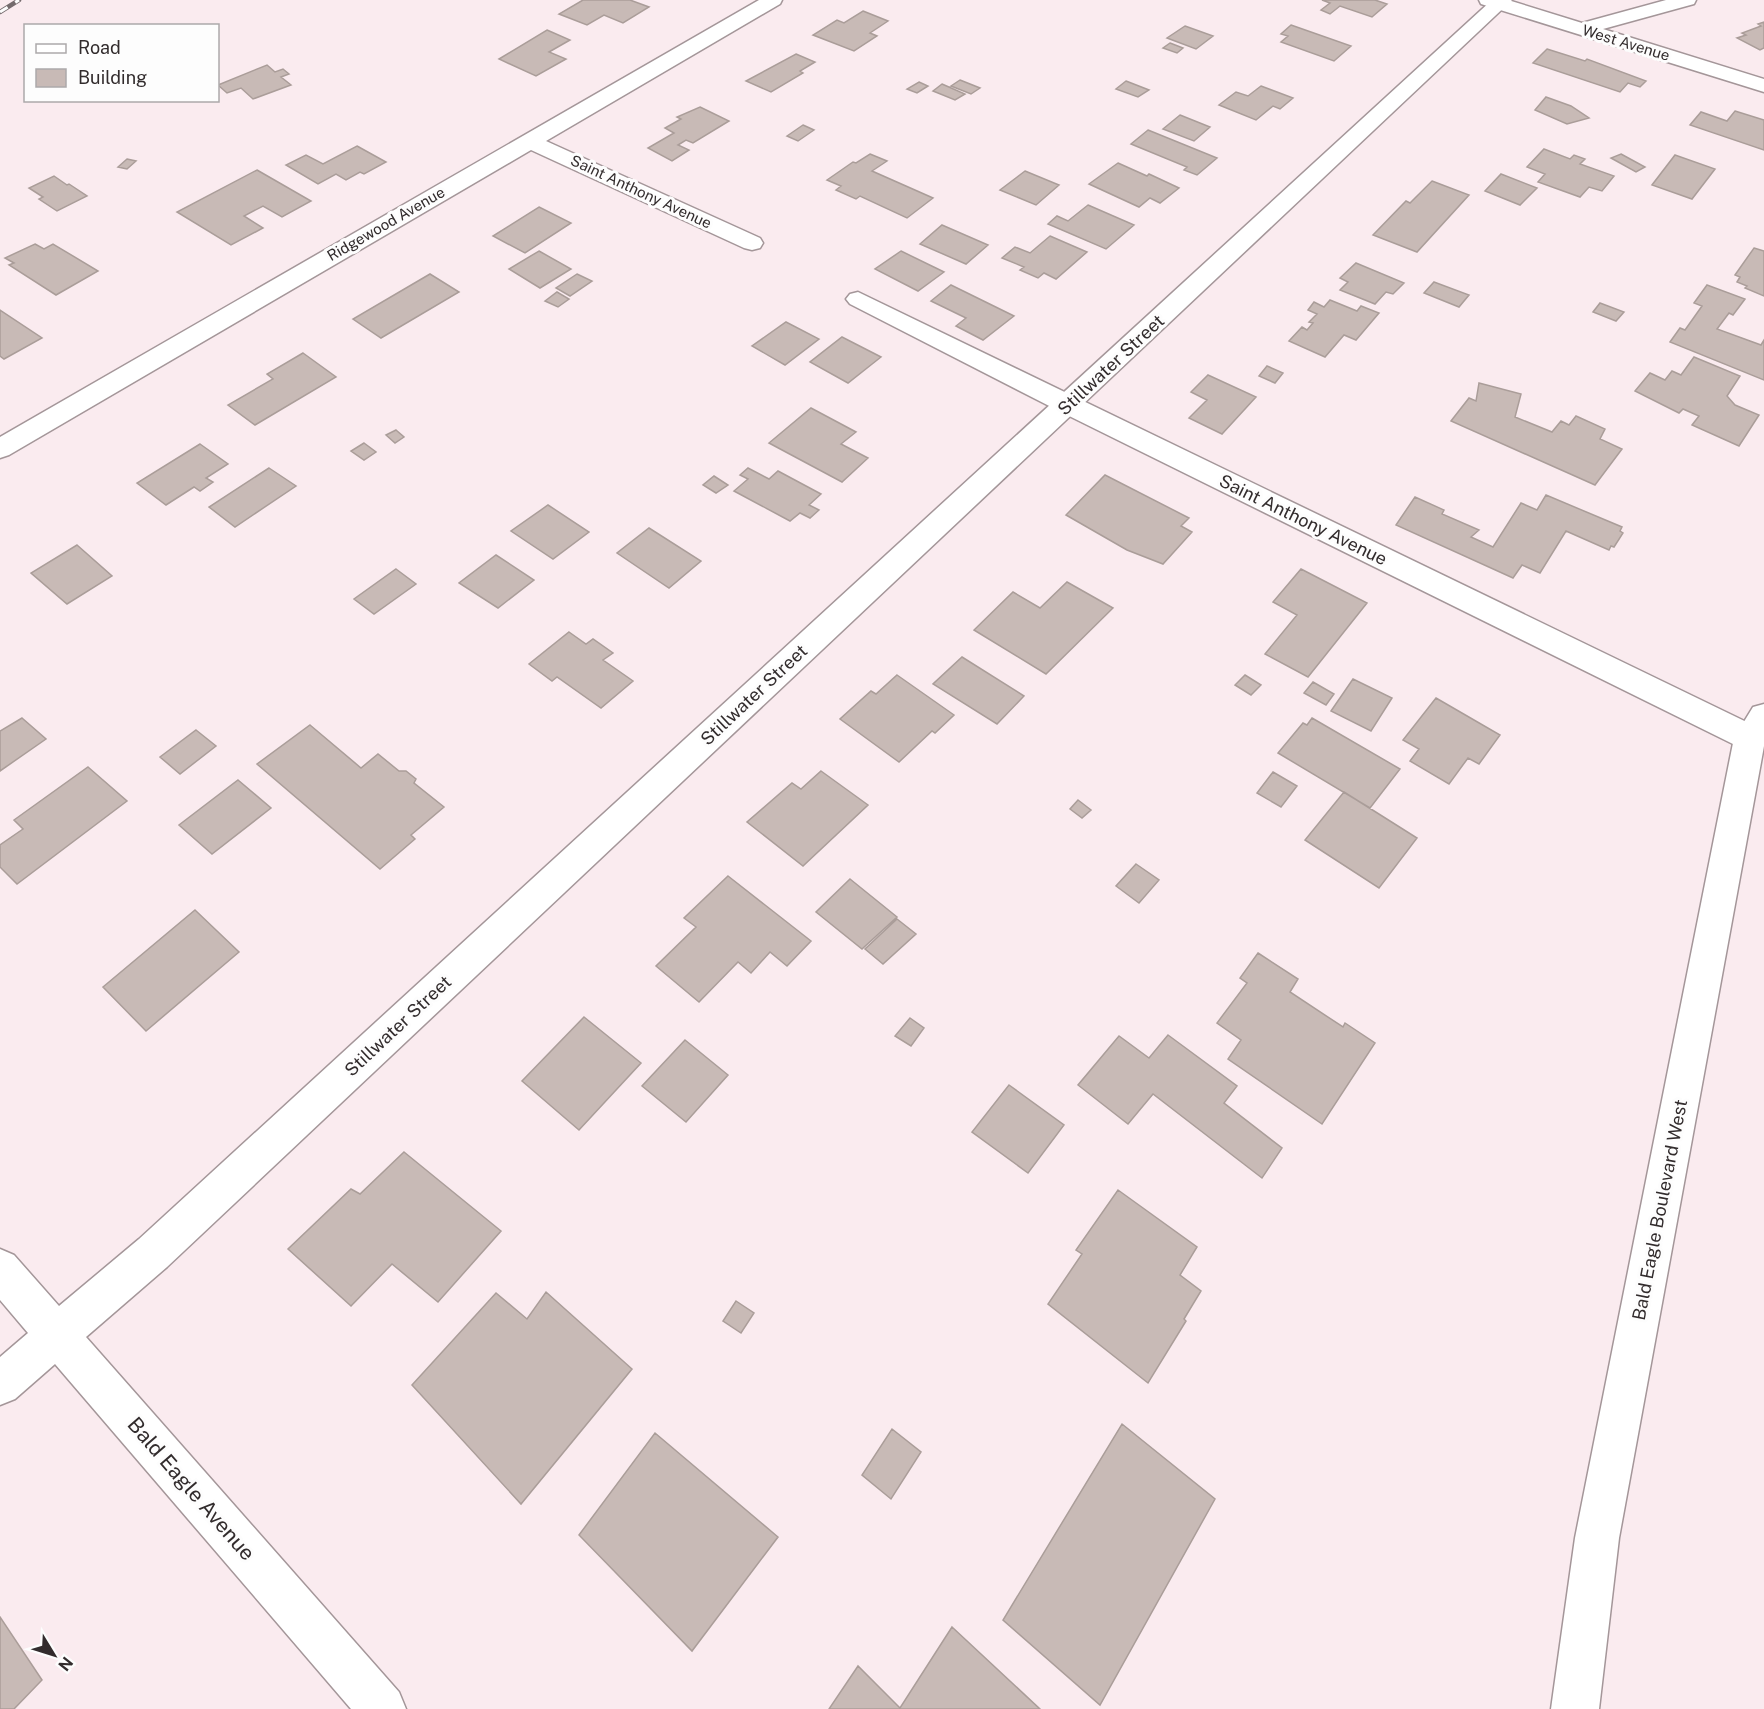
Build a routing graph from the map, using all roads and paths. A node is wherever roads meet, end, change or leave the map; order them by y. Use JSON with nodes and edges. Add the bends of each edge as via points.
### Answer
{"nodes":[{"id":1,"x":773,"y":0,"type":"edge"},
{"id":2,"x":1687,"y":0,"type":"edge"},
{"id":3,"x":1497,"y":1,"type":"edge"},
{"id":4,"x":1583,"y":29,"type":"junction"},
{"id":5,"x":1764,"y":86,"type":"edge"},
{"id":6,"x":530,"y":141,"type":"junction"},
{"id":7,"x":752,"y":243,"type":"dead end"},
{"id":8,"x":858,"y":298,"type":"dead end"},
{"id":9,"x":1068,"y":405,"type":"junction"},
{"id":10,"x":0,"y":449,"type":"edge"},
{"id":11,"x":1757,"y":727,"type":"edge"},
{"id":12,"x":0,"y":1269,"type":"edge"},
{"id":13,"x":57,"y":1335,"type":"junction"},
{"id":14,"x":0,"y":1384,"type":"edge"},
{"id":15,"x":382,"y":1709,"type":"edge"},
{"id":16,"x":1575,"y":1709,"type":"edge"}],
"edges":[{"from":1,"to":6,"type":"street","name":"Ridgewood Avenue"},
{"from":2,"to":4,"type":"street"},
{"from":3,"to":4,"type":"street","name":"West Avenue"},
{"from":3,"to":9,"type":"street","name":"Stillwater Street"},
{"from":4,"to":5,"type":"street","name":"West Avenue"},
{"from":6,"to":7,"type":"street","name":"Saint Anthony Avenue"},
{"from":6,"to":10,"type":"street","name":"Ridgewood Avenue"},
{"from":8,"to":9,"type":"street","name":"Saint Anthony Avenue"},
{"from":9,"to":11,"type":"street","name":"Saint Anthony Avenue"},
{"from":9,"to":13,"type":"street","name":"Stillwater Street","via":[[170,1236]]},
{"from":11,"to":16,"type":"street","name":"Bald Eagle Boulevard West","via":[[1598,1538]]},
{"from":12,"to":13,"type":"street","name":"Bald Eagle Avenue"},
{"from":13,"to":14,"type":"street","name":"Stillwater Street"},
{"from":13,"to":15,"type":"street","name":"Bald Eagle Avenue"}]}
